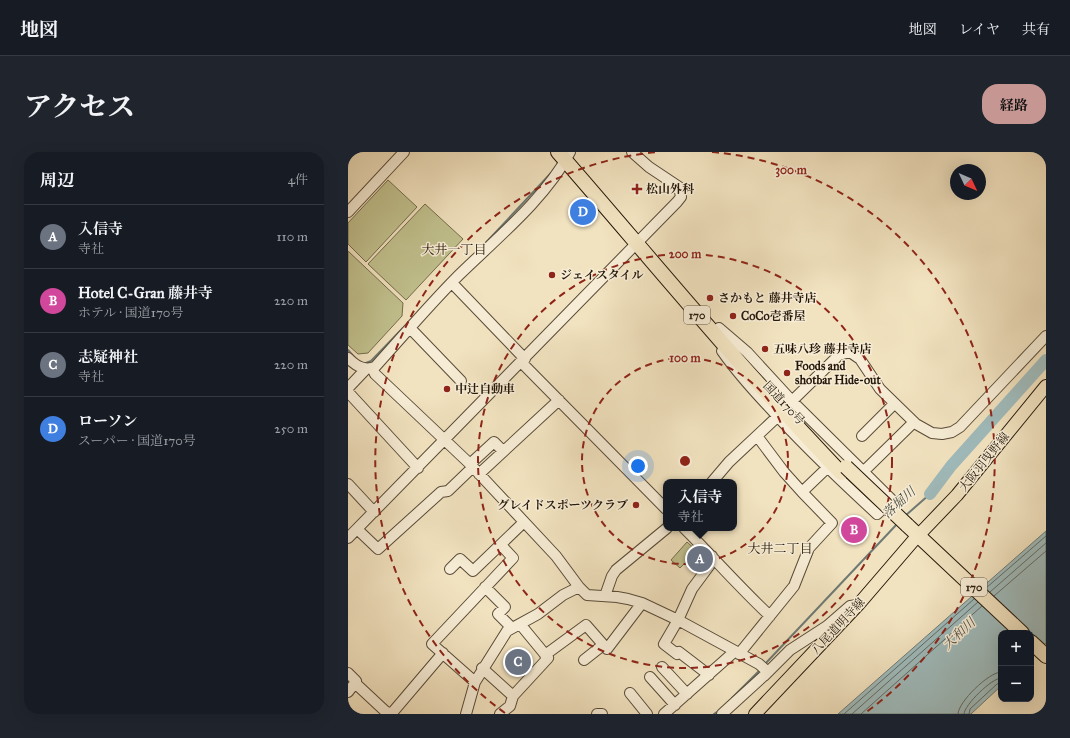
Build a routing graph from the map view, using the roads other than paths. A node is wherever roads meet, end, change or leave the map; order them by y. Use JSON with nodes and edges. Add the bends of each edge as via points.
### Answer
{"nodes":[{"id":1,"x":404,"y":152,"type":"edge"},
{"id":2,"x":632,"y":152,"type":"edge"},
{"id":3,"x":567,"y":154,"type":"edge"},
{"id":4,"x":348,"y":212,"type":"edge"},
{"id":5,"x":639,"y":241,"type":"junction"},
{"id":6,"x":452,"y":283,"type":"junction"},
{"id":7,"x":703,"y":321,"type":"junction"},
{"id":8,"x":410,"y":328,"type":"junction"},
{"id":9,"x":719,"y":328,"type":"junction"},
{"id":10,"x":1046,"y":336,"type":"edge"},
{"id":11,"x":348,"y":358,"type":"edge"},
{"id":12,"x":523,"y":360,"type":"junction"},
{"id":13,"x":369,"y":368,"type":"junction"},
{"id":14,"x":461,"y":381,"type":"dead end"},
{"id":15,"x":1046,"y":386,"type":"edge"},
{"id":16,"x":348,"y":388,"type":"edge"},
{"id":17,"x":348,"y":392,"type":"edge"},
{"id":18,"x":558,"y":400,"type":"junction"},
{"id":19,"x":792,"y":401,"type":"junction"},
{"id":20,"x":894,"y":404,"type":"junction"},
{"id":21,"x":777,"y":417,"type":"junction"},
{"id":22,"x":914,"y":422,"type":"junction"},
{"id":23,"x":757,"y":436,"type":"junction"},
{"id":24,"x":862,"y":436,"type":"dead end"},
{"id":25,"x":446,"y":440,"type":"junction"},
{"id":26,"x":501,"y":449,"type":"dead end"},
{"id":27,"x":418,"y":468,"type":"junction"},
{"id":28,"x":474,"y":468,"type":"junction"},
{"id":29,"x":827,"y":468,"type":"junction"},
{"id":30,"x":844,"y":470,"type":"junction"},
{"id":31,"x":863,"y":472,"type":"junction"},
{"id":32,"x":715,"y":479,"type":"edge"},
{"id":33,"x":348,"y":484,"type":"edge"},
{"id":34,"x":802,"y":492,"type":"junction"},
{"id":35,"x":663,"y":506,"type":"edge"},
{"id":36,"x":374,"y":512,"type":"junction"},
{"id":37,"x":524,"y":522,"type":"junction"},
{"id":38,"x":663,"y":531,"type":"edge"},
{"id":39,"x":687,"y":531,"type":"edge"},
{"id":40,"x":351,"y":532,"type":"edge"},
{"id":41,"x":919,"y":541,"type":"junction"},
{"id":42,"x":501,"y":545,"type":"junction"},
{"id":43,"x":712,"y":556,"type":"junction"},
{"id":44,"x":450,"y":569,"type":"dead end"},
{"id":45,"x":485,"y":587,"type":"junction"},
{"id":46,"x":579,"y":587,"type":"junction"},
{"id":47,"x":605,"y":596,"type":"junction"},
{"id":48,"x":642,"y":604,"type":"junction"},
{"id":49,"x":858,"y":605,"type":"junction"},
{"id":50,"x":770,"y":616,"type":"junction"},
{"id":51,"x":678,"y":620,"type":"junction"},
{"id":52,"x":516,"y":626,"type":"junction"},
{"id":53,"x":1008,"y":630,"type":"edge"},
{"id":54,"x":1019,"y":630,"type":"edge"},
{"id":55,"x":604,"y":645,"type":"junction"},
{"id":56,"x":1034,"y":645,"type":"edge"},
{"id":57,"x":443,"y":653,"type":"junction"},
{"id":58,"x":736,"y":653,"type":"junction"},
{"id":59,"x":545,"y":655,"type":"junction"},
{"id":60,"x":1034,"y":655,"type":"edge"},
{"id":61,"x":1046,"y":656,"type":"edge"},
{"id":62,"x":584,"y":660,"type":"dead end"},
{"id":63,"x":1046,"y":665,"type":"edge"},
{"id":64,"x":662,"y":667,"type":"dead end"},
{"id":65,"x":482,"y":668,"type":"junction"},
{"id":66,"x":765,"y":669,"type":"junction"},
{"id":67,"x":348,"y":672,"type":"edge"},
{"id":68,"x":709,"y":675,"type":"junction"},
{"id":69,"x":650,"y":678,"type":"dead end"},
{"id":70,"x":474,"y":682,"type":"junction"},
{"id":71,"x":355,"y":683,"type":"junction"},
{"id":72,"x":348,"y":692,"type":"edge"},
{"id":73,"x":630,"y":693,"type":"dead end"},
{"id":74,"x":687,"y":694,"type":"junction"},
{"id":75,"x":513,"y":696,"type":"junction"},
{"id":76,"x":675,"y":705,"type":"junction"},
{"id":77,"x":392,"y":714,"type":"edge"},
{"id":78,"x":466,"y":714,"type":"edge"},
{"id":79,"x":500,"y":714,"type":"edge"},
{"id":80,"x":598,"y":714,"type":"edge"},
{"id":81,"x":602,"y":714,"type":"edge"},
{"id":82,"x":647,"y":714,"type":"edge"},
{"id":83,"x":664,"y":714,"type":"edge"},
{"id":84,"x":722,"y":714,"type":"edge"},
{"id":85,"x":729,"y":714,"type":"edge"},
{"id":86,"x":755,"y":714,"type":"edge"}],
"edges":[{"from":1,"to":4,"type":"street"},
{"from":2,"to":5,"type":"street","via":[[649,167],[677,184],[681,192],[677,202]]},
{"from":3,"to":5,"type":"highway","name":"国道170号","number":"170"},
{"from":3,"to":6,"type":"street","via":[[548,187]]},
{"from":5,"to":7,"type":"highway","name":"国道170号","number":"170"},
{"from":5,"to":9,"type":"highway","name":"国道170号","number":"170"},
{"from":5,"to":12,"type":"street"},
{"from":6,"to":8,"type":"street"},
{"from":6,"to":12,"type":"street"},
{"from":7,"to":21,"type":"street","via":[[735,370]]},
{"from":7,"to":30,"type":"highway","name":"国道170号","number":"170","via":[[783,412]]},
{"from":8,"to":13,"type":"street","via":[[375,367]]},
{"from":8,"to":14,"type":"street"},
{"from":9,"to":19,"type":"street","via":[[747,352]]},
{"from":9,"to":30,"type":"highway","name":"国道170号","number":"170"},
{"from":10,"to":22,"type":"street","via":[[960,427],[952,432],[932,433]]},
{"from":11,"to":13,"type":"street","via":[[356,366]]},
{"from":12,"to":18,"type":"street"},
{"from":12,"to":25,"type":"street"},
{"from":13,"to":16,"type":"street"},
{"from":13,"to":25,"type":"street"},
{"from":15,"to":41,"type":"main road","name":"大阪羽曳野線"},
{"from":17,"to":27,"type":"street"},
{"from":18,"to":28,"type":"street"},
{"from":18,"to":35,"type":"street"},
{"from":19,"to":20,"type":"street","via":[[839,355],[850,352],[860,359]]},
{"from":19,"to":31,"type":"street"},
{"from":20,"to":22,"type":"street"},
{"from":20,"to":24,"type":"street"},
{"from":21,"to":23,"type":"street"},
{"from":21,"to":29,"type":"street"},
{"from":22,"to":31,"type":"street"},
{"from":23,"to":32,"type":"street"},
{"from":23,"to":34,"type":"street"},
{"from":25,"to":27,"type":"street"},
{"from":25,"to":28,"type":"street"},
{"from":26,"to":28,"type":"street","via":[[494,442]]},
{"from":27,"to":36,"type":"street"},
{"from":28,"to":37,"type":"street"},
{"from":28,"to":40,"type":"street","via":[[448,491],[441,492],[378,550]]},
{"from":29,"to":31,"type":"street","via":[[877,514],[892,500]]},
{"from":29,"to":34,"type":"street"},
{"from":30,"to":41,"type":"highway","name":"国道170号","number":"170"},
{"from":33,"to":36,"type":"street"},
{"from":34,"to":50,"type":"street","via":[[832,523],[809,548],[794,586]]},
{"from":36,"to":40,"type":"street"},
{"from":37,"to":42,"type":"street"},
{"from":37,"to":46,"type":"street","via":[[556,556]]},
{"from":38,"to":47,"type":"street","via":[[616,570]]},
{"from":39,"to":43,"type":"street"},
{"from":41,"to":49,"type":"main road","name":"八尾道明寺線"},
{"from":41,"to":53,"type":"highway","name":"国道170号","number":"170"},
{"from":41,"to":54,"type":"highway","name":"国道170号","number":"170"},
{"from":42,"to":44,"type":"street","via":[[473,571],[460,558]]},
{"from":42,"to":45,"type":"street","via":[[513,558]]},
{"from":43,"to":50,"type":"street","via":[[738,586]]},
{"from":43,"to":51,"type":"street","via":[[709,566],[692,589]]},
{"from":45,"to":52,"type":"street","via":[[505,607],[498,614]]},
{"from":45,"to":57,"type":"street","via":[[432,644]]},
{"from":46,"to":47,"type":"street","via":[[587,595]]},
{"from":46,"to":52,"type":"street"},
{"from":47,"to":48,"type":"street"},
{"from":48,"to":51,"type":"street"},
{"from":48,"to":55,"type":"street","via":[[607,649]]},
{"from":49,"to":66,"type":"street","via":[[850,606],[827,626]]},
{"from":49,"to":86,"type":"main road","name":"八尾道明寺線"},
{"from":50,"to":58,"type":"street"},
{"from":51,"to":58,"type":"street"},
{"from":51,"to":68,"type":"street","via":[[664,644]]},
{"from":52,"to":59,"type":"street"},
{"from":52,"to":65,"type":"street","via":[[501,637]]},
{"from":55,"to":59,"type":"street","via":[[586,625]]},
{"from":55,"to":62,"type":"street"},
{"from":56,"to":61,"type":"highway"},
{"from":57,"to":70,"type":"street"},
{"from":57,"to":77,"type":"street"},
{"from":58,"to":66,"type":"street"},
{"from":58,"to":68,"type":"street"},
{"from":59,"to":75,"type":"street","via":[[548,658]]},
{"from":60,"to":63,"type":"highway"},
{"from":64,"to":74,"type":"street"},
{"from":65,"to":70,"type":"street"},
{"from":65,"to":75,"type":"street"},
{"from":66,"to":84,"type":"street"},
{"from":66,"to":85,"type":"street","via":[[746,697]]},
{"from":67,"to":71,"type":"street"},
{"from":68,"to":74,"type":"street"},
{"from":69,"to":76,"type":"street"},
{"from":70,"to":78,"type":"street"},
{"from":71,"to":72,"type":"street"},
{"from":71,"to":77,"type":"street","via":[[385,711]]},
{"from":73,"to":82,"type":"street"},
{"from":74,"to":76,"type":"street"},
{"from":75,"to":79,"type":"street","via":[[510,706]]},
{"from":76,"to":83,"type":"street"},
{"from":80,"to":81,"type":"street"}]}
